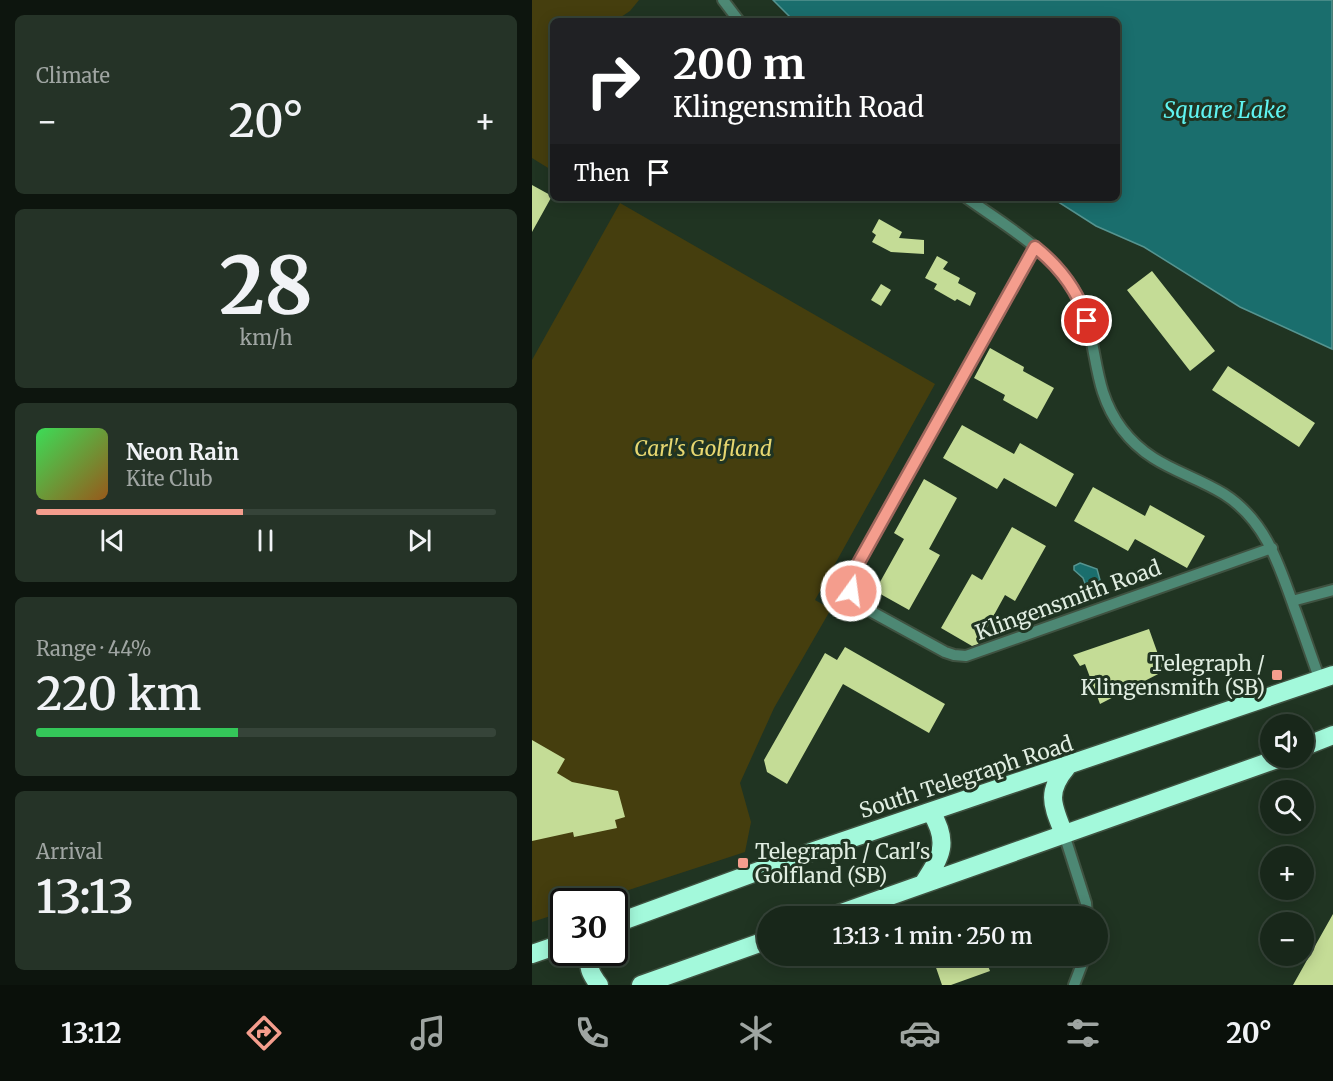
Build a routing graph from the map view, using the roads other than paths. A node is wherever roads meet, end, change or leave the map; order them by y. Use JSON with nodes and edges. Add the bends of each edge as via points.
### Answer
{"nodes":[{"id":1,"x":723,"y":0,"type":"edge"},
{"id":2,"x":737,"y":18,"type":"edge"},
{"id":3,"x":971,"y":201,"type":"edge"},
{"id":4,"x":1035,"y":247,"type":"junction"},
{"id":5,"x":1272,"y":548,"type":"junction"},
{"id":6,"x":1333,"y":590,"type":"edge"},
{"id":7,"x":1292,"y":601,"type":"junction"},
{"id":8,"x":1326,"y":678,"type":"edge"},
{"id":9,"x":1333,"y":735,"type":"edge"},
{"id":10,"x":1314,"y":743,"type":"edge"},
{"id":11,"x":1260,"y":765,"type":"edge"},
{"id":12,"x":1066,"y":767,"type":"junction"},
{"id":13,"x":931,"y":812,"type":"junction"},
{"id":14,"x":1064,"y":834,"type":"junction"},
{"id":15,"x":924,"y":884,"type":"junction"},
{"id":16,"x":861,"y":906,"type":"edge"},
{"id":17,"x":1086,"y":906,"type":"edge"},
{"id":18,"x":628,"y":919,"type":"edge"},
{"id":19,"x":757,"y":944,"type":"edge"},
{"id":20,"x":550,"y":948,"type":"edge"},
{"id":21,"x":532,"y":954,"type":"edge"},
{"id":22,"x":588,"y":966,"type":"edge"},
{"id":23,"x":1081,"y":966,"type":"edge"},
{"id":24,"x":599,"y":985,"type":"edge"},
{"id":25,"x":641,"y":985,"type":"edge"},
{"id":26,"x":1074,"y":985,"type":"edge"}],
"edges":[{"from":1,"to":2,"type":"street"},
{"from":3,"to":4,"type":"street"},
{"from":4,"to":5,"type":"street","via":[[1062,273],[1079,298],[1099,384],[1122,429],[1155,460],[1237,504]]},
{"from":4,"to":5,"type":"street","name":"Klingensmith Road","via":[[854,571],[851,588],[856,602],[945,652],[966,656]]},
{"from":5,"to":7,"type":"street"},
{"from":6,"to":7,"type":"street"},
{"from":7,"to":8,"type":"street"},
{"from":8,"to":12,"type":"highway","name":"South Telegraph Road"},
{"from":9,"to":10,"type":"highway"},
{"from":11,"to":14,"type":"highway"},
{"from":12,"to":13,"type":"highway","name":"South Telegraph Road"},
{"from":12,"to":14,"type":"highway","via":[[1052,798]]},
{"from":13,"to":15,"type":"highway","via":[[942,837],[942,849]]},
{"from":13,"to":18,"type":"highway","name":"South Telegraph Road"},
{"from":14,"to":15,"type":"highway"},
{"from":14,"to":17,"type":"street"},
{"from":15,"to":16,"type":"highway"},
{"from":19,"to":25,"type":"highway"},
{"from":20,"to":21,"type":"highway"},
{"from":22,"to":24,"type":"highway"},
{"from":23,"to":26,"type":"street"}]}
